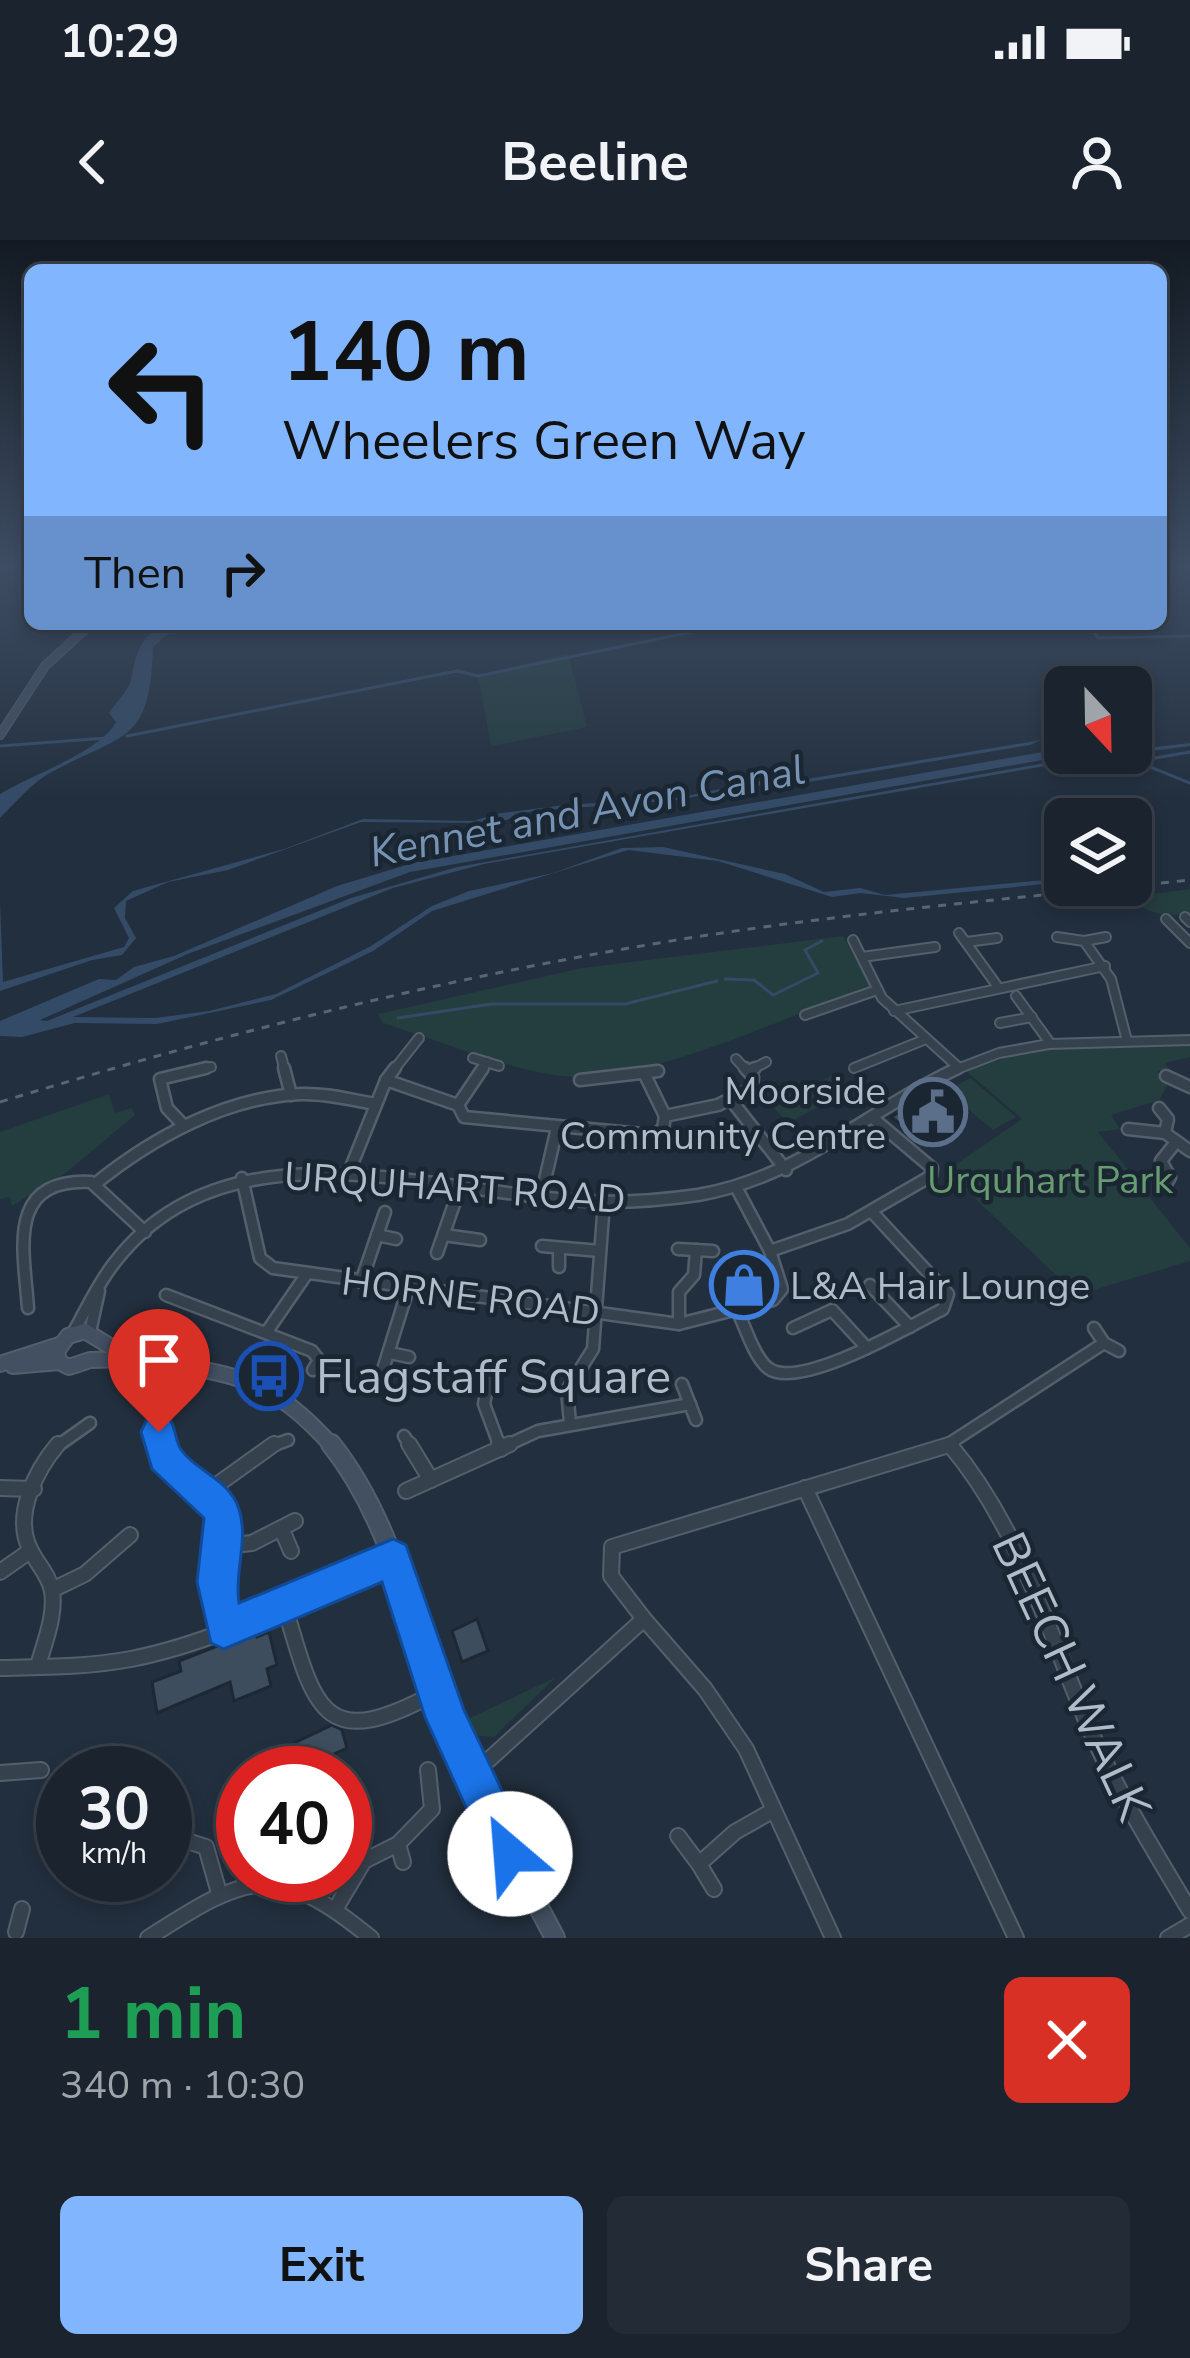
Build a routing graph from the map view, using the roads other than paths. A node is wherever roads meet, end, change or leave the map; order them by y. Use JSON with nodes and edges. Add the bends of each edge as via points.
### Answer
{"nodes":[{"id":1,"x":70,"y":643,"type":"edge"},
{"id":2,"x":0,"y":735,"type":"edge"},
{"id":3,"x":1166,"y":919,"type":"dead end"},
{"id":4,"x":1186,"y":925,"type":"edge"},
{"id":5,"x":1106,"y":937,"type":"dead end"},
{"id":6,"x":998,"y":938,"type":"dead end"},
{"id":7,"x":1057,"y":938,"type":"dead end"},
{"id":8,"x":853,"y":940,"type":"dead end"},
{"id":9,"x":1084,"y":941,"type":"junction"},
{"id":10,"x":1190,"y":943,"type":"edge"},
{"id":11,"x":935,"y":947,"type":"dead end"},
{"id":12,"x":862,"y":957,"type":"junction"},
{"id":13,"x":1105,"y":966,"type":"junction"},
{"id":14,"x":998,"y":987,"type":"junction"},
{"id":15,"x":877,"y":990,"type":"junction"},
{"id":16,"x":1016,"y":996,"type":"dead end"},
{"id":17,"x":894,"y":1011,"type":"junction"},
{"id":18,"x":805,"y":1016,"type":"dead end"},
{"id":19,"x":1032,"y":1017,"type":"junction"},
{"id":20,"x":1000,"y":1023,"type":"dead end"},
{"id":21,"x":418,"y":1038,"type":"dead end"},
{"id":22,"x":926,"y":1040,"type":"junction"},
{"id":23,"x":1190,"y":1040,"type":"edge"},
{"id":24,"x":1127,"y":1041,"type":"junction"},
{"id":25,"x":1050,"y":1043,"type":"junction"},
{"id":26,"x":280,"y":1056,"type":"dead end"},
{"id":27,"x":885,"y":1056,"type":"junction"},
{"id":28,"x":473,"y":1058,"type":"dead end"},
{"id":29,"x":736,"y":1059,"type":"dead end"},
{"id":30,"x":487,"y":1062,"type":"junction"},
{"id":31,"x":766,"y":1062,"type":"dead end"},
{"id":32,"x":211,"y":1066,"type":"dead end"},
{"id":33,"x":303,"y":1066,"type":"dead end"},
{"id":34,"x":499,"y":1066,"type":"dead end"},
{"id":35,"x":854,"y":1068,"type":"dead end"},
{"id":36,"x":894,"y":1068,"type":"dead end"},
{"id":37,"x":958,"y":1068,"type":"junction"},
{"id":38,"x":285,"y":1071,"type":"junction"},
{"id":39,"x":658,"y":1071,"type":"dead end"},
{"id":40,"x":749,"y":1071,"type":"junction"},
{"id":41,"x":645,"y":1075,"type":"junction"},
{"id":42,"x":1166,"y":1076,"type":"dead end"},
{"id":43,"x":386,"y":1080,"type":"junction"},
{"id":44,"x":580,"y":1080,"type":"dead end"},
{"id":45,"x":1190,"y":1087,"type":"edge"},
{"id":46,"x":163,"y":1092,"type":"junction"},
{"id":47,"x":291,"y":1095,"type":"junction"},
{"id":48,"x":148,"y":1096,"type":"dead end"},
{"id":49,"x":730,"y":1100,"type":"junction"},
{"id":50,"x":376,"y":1104,"type":"junction"},
{"id":51,"x":458,"y":1105,"type":"junction"},
{"id":52,"x":1159,"y":1108,"type":"dead end"},
{"id":53,"x":665,"y":1116,"type":"junction"},
{"id":54,"x":874,"y":1119,"type":"junction"},
{"id":55,"x":184,"y":1126,"type":"junction"},
{"id":56,"x":557,"y":1128,"type":"junction"},
{"id":57,"x":1128,"y":1129,"type":"dead end"},
{"id":58,"x":1165,"y":1133,"type":"junction"},
{"id":59,"x":1176,"y":1142,"type":"junction"},
{"id":60,"x":1190,"y":1151,"type":"edge"},
{"id":61,"x":786,"y":1170,"type":"junction"},
{"id":62,"x":349,"y":1172,"type":"junction"},
{"id":63,"x":242,"y":1178,"type":"junction"},
{"id":64,"x":95,"y":1184,"type":"junction"},
{"id":65,"x":460,"y":1186,"type":"junction"},
{"id":66,"x":1165,"y":1186,"type":"dead end"},
{"id":67,"x":736,"y":1187,"type":"junction"},
{"id":68,"x":542,"y":1197,"type":"junction"},
{"id":69,"x":604,"y":1202,"type":"junction"},
{"id":70,"x":385,"y":1212,"type":"dead end"},
{"id":71,"x":872,"y":1212,"type":"junction"},
{"id":72,"x":145,"y":1232,"type":"junction"},
{"id":73,"x":377,"y":1235,"type":"junction"},
{"id":74,"x":444,"y":1235,"type":"junction"},
{"id":75,"x":396,"y":1238,"type":"dead end"},
{"id":76,"x":479,"y":1240,"type":"dead end"},
{"id":77,"x":542,"y":1246,"type":"dead end"},
{"id":78,"x":559,"y":1248,"type":"junction"},
{"id":79,"x":678,"y":1249,"type":"dead end"},
{"id":80,"x":696,"y":1250,"type":"junction"},
{"id":81,"x":713,"y":1251,"type":"dead end"},
{"id":82,"x":770,"y":1251,"type":"junction"},
{"id":83,"x":600,"y":1252,"type":"junction"},
{"id":84,"x":437,"y":1253,"type":"dead end"},
{"id":85,"x":559,"y":1267,"type":"dead end"},
{"id":86,"x":306,"y":1276,"type":"junction"},
{"id":87,"x":361,"y":1282,"type":"junction"},
{"id":88,"x":870,"y":1285,"type":"dead end"},
{"id":89,"x":408,"y":1289,"type":"junction"},
{"id":90,"x":166,"y":1295,"type":"dead end"},
{"id":91,"x":10,"y":1301,"type":"dead end"},
{"id":92,"x":184,"y":1301,"type":"junction"},
{"id":93,"x":737,"y":1310,"type":"junction"},
{"id":94,"x":595,"y":1312,"type":"junction"},
{"id":95,"x":175,"y":1316,"type":"dead end"},
{"id":96,"x":679,"y":1324,"type":"junction"},
{"id":97,"x":910,"y":1327,"type":"junction"},
{"id":98,"x":793,"y":1328,"type":"dead end"},
{"id":99,"x":1094,"y":1328,"type":"dead end"},
{"id":100,"x":266,"y":1333,"type":"junction"},
{"id":101,"x":88,"y":1335,"type":"junction"},
{"id":102,"x":1104,"y":1342,"type":"junction"},
{"id":103,"x":867,"y":1348,"type":"junction"},
{"id":104,"x":1119,"y":1351,"type":"dead end"},
{"id":105,"x":59,"y":1353,"type":"junction"},
{"id":106,"x":390,"y":1353,"type":"junction"},
{"id":107,"x":409,"y":1357,"type":"dead end"},
{"id":108,"x":90,"y":1360,"type":"junction"},
{"id":109,"x":131,"y":1360,"type":"junction"},
{"id":110,"x":0,"y":1365,"type":"edge"},
{"id":111,"x":313,"y":1370,"type":"dead end"},
{"id":112,"x":491,"y":1370,"type":"dead end"},
{"id":113,"x":381,"y":1376,"type":"dead end"},
{"id":114,"x":682,"y":1384,"type":"dead end"},
{"id":115,"x":690,"y":1404,"type":"junction"},
{"id":116,"x":156,"y":1407,"type":"dead end"},
{"id":117,"x":696,"y":1420,"type":"dead end"},
{"id":118,"x":570,"y":1423,"type":"junction"},
{"id":119,"x":89,"y":1424,"type":"dead end"},
{"id":120,"x":159,"y":1432,"type":"junction"},
{"id":121,"x":142,"y":1436,"type":"dead end"},
{"id":122,"x":404,"y":1436,"type":"dead end"},
{"id":123,"x":289,"y":1440,"type":"dead end"},
{"id":124,"x":950,"y":1445,"type":"junction"},
{"id":125,"x":501,"y":1448,"type":"junction"},
{"id":126,"x":431,"y":1480,"type":"junction"},
{"id":127,"x":0,"y":1487,"type":"edge"},
{"id":128,"x":805,"y":1488,"type":"junction"},
{"id":129,"x":34,"y":1489,"type":"junction"},
{"id":130,"x":406,"y":1491,"type":"dead end"},
{"id":131,"x":207,"y":1492,"type":"junction"},
{"id":132,"x":130,"y":1535,"type":"dead end"},
{"id":133,"x":223,"y":1546,"type":"junction"},
{"id":134,"x":30,"y":1551,"type":"junction"},
{"id":135,"x":291,"y":1551,"type":"dead end"},
{"id":136,"x":393,"y":1558,"type":"junction"},
{"id":137,"x":0,"y":1572,"type":"edge"},
{"id":138,"x":52,"y":1590,"type":"junction"},
{"id":139,"x":284,"y":1604,"type":"junction"},
{"id":140,"x":644,"y":1619,"type":"junction"},
{"id":141,"x":224,"y":1629,"type":"junction"},
{"id":142,"x":38,"y":1666,"type":"junction"},
{"id":143,"x":0,"y":1668,"type":"edge"},
{"id":144,"x":437,"y":1692,"type":"junction"},
{"id":145,"x":36,"y":1770,"type":"edge"},
{"id":146,"x":428,"y":1770,"type":"dead end"},
{"id":147,"x":0,"y":1773,"type":"edge"},
{"id":148,"x":472,"y":1774,"type":"junction"},
{"id":149,"x":772,"y":1811,"type":"junction"},
{"id":150,"x":678,"y":1836,"type":"dead end"},
{"id":151,"x":192,"y":1843,"type":"edge"},
{"id":152,"x":398,"y":1844,"type":"junction"},
{"id":153,"x":403,"y":1862,"type":"dead end"},
{"id":154,"x":699,"y":1864,"type":"junction"},
{"id":155,"x":216,"y":1885,"type":"edge"},
{"id":156,"x":714,"y":1888,"type":"dead end"},
{"id":157,"x":216,"y":1894,"type":"edge"},
{"id":158,"x":325,"y":1902,"type":"edge"},
{"id":159,"x":335,"y":1907,"type":"junction"},
{"id":160,"x":22,"y":1909,"type":"dead end"},
{"id":161,"x":1190,"y":1911,"type":"edge"},
{"id":162,"x":1190,"y":1925,"type":"edge"},
{"id":163,"x":16,"y":1932,"type":"dead end"},
{"id":164,"x":148,"y":1938,"type":"edge"},
{"id":165,"x":371,"y":1938,"type":"edge"},
{"id":166,"x":556,"y":1938,"type":"edge"},
{"id":167,"x":832,"y":1938,"type":"edge"},
{"id":168,"x":1016,"y":1938,"type":"edge"},
{"id":169,"x":1168,"y":1938,"type":"edge"}],
"edges":[{"from":1,"to":2,"type":"street","via":[[45,666]]},
{"from":3,"to":4,"type":"street"},
{"from":4,"to":10,"type":"street"},
{"from":5,"to":9,"type":"street"},
{"from":6,"to":14,"type":"street","via":[[963,938]]},
{"from":7,"to":9,"type":"street"},
{"from":8,"to":12,"type":"street"},
{"from":9,"to":13,"type":"street"},
{"from":11,"to":12,"type":"street"},
{"from":12,"to":15,"type":"street"},
{"from":13,"to":14,"type":"street"},
{"from":13,"to":24,"type":"street"},
{"from":14,"to":17,"type":"street"},
{"from":15,"to":17,"type":"street"},
{"from":15,"to":18,"type":"street"},
{"from":16,"to":19,"type":"street"},
{"from":17,"to":22,"type":"street"},
{"from":19,"to":20,"type":"street"},
{"from":19,"to":25,"type":"street"},
{"from":21,"to":43,"type":"street"},
{"from":22,"to":27,"type":"street"},
{"from":22,"to":37,"type":"street"},
{"from":23,"to":24,"type":"street","name":"URQUHART ROAD"},
{"from":24,"to":25,"type":"street","name":"URQUHART ROAD"},
{"from":25,"to":37,"type":"street","name":"URQUHART ROAD"},
{"from":26,"to":38,"type":"street"},
{"from":27,"to":35,"type":"street"},
{"from":27,"to":36,"type":"street"},
{"from":28,"to":30,"type":"street"},
{"from":29,"to":40,"type":"street"},
{"from":30,"to":34,"type":"street"},
{"from":30,"to":51,"type":"street"},
{"from":31,"to":40,"type":"street"},
{"from":32,"to":46,"type":"street","via":[[160,1079]]},
{"from":33,"to":38,"type":"street"},
{"from":37,"to":54,"type":"street","name":"URQUHART ROAD"},
{"from":38,"to":47,"type":"street"},
{"from":39,"to":41,"type":"street"},
{"from":40,"to":49,"type":"street","via":[[752,1088]]},
{"from":41,"to":44,"type":"street"},
{"from":41,"to":53,"type":"street"},
{"from":42,"to":45,"type":"street"},
{"from":43,"to":50,"type":"street"},
{"from":43,"to":51,"type":"street"},
{"from":46,"to":48,"type":"street"},
{"from":46,"to":55,"type":"street"},
{"from":47,"to":50,"type":"street"},
{"from":47,"to":55,"type":"street"},
{"from":49,"to":53,"type":"street"},
{"from":49,"to":61,"type":"street"},
{"from":50,"to":62,"type":"street"},
{"from":51,"to":56,"type":"street","via":[[464,1117]]},
{"from":52,"to":58,"type":"street","via":[[1168,1119]]},
{"from":53,"to":56,"type":"street","via":[[652,1135]]},
{"from":54,"to":61,"type":"street","name":"URQUHART ROAD"},
{"from":54,"to":71,"type":"street","via":[[932,1173]]},
{"from":55,"to":64,"type":"street"},
{"from":56,"to":68,"type":"street"},
{"from":57,"to":58,"type":"street"},
{"from":58,"to":59,"type":"street"},
{"from":59,"to":60,"type":"street"},
{"from":59,"to":66,"type":"street","via":[[1162,1161]]},
{"from":61,"to":67,"type":"street","name":"URQUHART ROAD"},
{"from":62,"to":63,"type":"street","name":"URQUHART ROAD"},
{"from":62,"to":65,"type":"street","name":"URQUHART ROAD"},
{"from":63,"to":72,"type":"street","name":"URQUHART ROAD"},
{"from":63,"to":86,"type":"street","name":"HORNE ROAD","via":[[260,1258]]},
{"from":64,"to":72,"type":"street"},
{"from":64,"to":91,"type":"street","via":[[70,1181],[26,1208],[27,1302]]},
{"from":65,"to":68,"type":"street","name":"URQUHART ROAD"},
{"from":65,"to":74,"type":"street"},
{"from":67,"to":69,"type":"street","name":"URQUHART ROAD"},
{"from":67,"to":82,"type":"street"},
{"from":68,"to":69,"type":"street","name":"URQUHART ROAD"},
{"from":69,"to":83,"type":"street"},
{"from":70,"to":73,"type":"street"},
{"from":71,"to":82,"type":"street"},
{"from":71,"to":97,"type":"street","via":[[950,1298]]},
{"from":72,"to":101,"type":"street","name":"URQUHART ROAD","via":[[100,1286]]},
{"from":73,"to":75,"type":"street"},
{"from":73,"to":87,"type":"street"},
{"from":74,"to":76,"type":"street"},
{"from":74,"to":84,"type":"street"},
{"from":77,"to":78,"type":"street"},
{"from":78,"to":83,"type":"street"},
{"from":78,"to":85,"type":"street"},
{"from":79,"to":80,"type":"street"},
{"from":80,"to":81,"type":"street"},
{"from":80,"to":96,"type":"street","via":[[694,1275],[679,1292]]},
{"from":82,"to":93,"type":"street","name":"HORNE ROAD","via":[[779,1295]]},
{"from":83,"to":94,"type":"street"},
{"from":86,"to":87,"type":"street","name":"HORNE ROAD"},
{"from":86,"to":100,"type":"street"},
{"from":87,"to":89,"type":"street","name":"HORNE ROAD"},
{"from":88,"to":97,"type":"street"},
{"from":89,"to":94,"type":"street","name":"HORNE ROAD"},
{"from":89,"to":106,"type":"street"},
{"from":90,"to":92,"type":"street"},
{"from":92,"to":95,"type":"street"},
{"from":92,"to":100,"type":"street"},
{"from":93,"to":96,"type":"street","name":"HORNE ROAD"},
{"from":93,"to":103,"type":"street","via":[[776,1374]]},
{"from":94,"to":96,"type":"street","name":"HORNE ROAD"},
{"from":94,"to":118,"type":"street","via":[[592,1348],[565,1399]]},
{"from":97,"to":103,"type":"street"},
{"from":98,"to":103,"type":"street","via":[[832,1310]]},
{"from":99,"to":102,"type":"street"},
{"from":100,"to":111,"type":"street","via":[[316,1354]]},
{"from":101,"to":105,"type":"street"},
{"from":101,"to":108,"type":"street"},
{"from":101,"to":109,"type":"street"},
{"from":102,"to":104,"type":"street"},
{"from":102,"to":124,"type":"street"},
{"from":105,"to":108,"type":"street","via":[[70,1366]]},
{"from":105,"to":110,"type":"street"},
{"from":106,"to":107,"type":"street"},
{"from":106,"to":113,"type":"street"},
{"from":108,"to":109,"type":"street"},
{"from":109,"to":136,"type":"street","via":[[232,1374],[288,1400],[346,1461]]},
{"from":112,"to":125,"type":"street","via":[[484,1404]]},
{"from":114,"to":115,"type":"street"},
{"from":115,"to":117,"type":"street"},
{"from":115,"to":118,"type":"street"},
{"from":116,"to":120,"type":"street"},
{"from":118,"to":125,"type":"street"},
{"from":119,"to":129,"type":"street","via":[[59,1432]]},
{"from":120,"to":121,"type":"street"},
{"from":120,"to":131,"type":"street","via":[[165,1457]]},
{"from":122,"to":126,"type":"street"},
{"from":123,"to":131,"type":"street","via":[[272,1439]]},
{"from":124,"to":128,"type":"street"},
{"from":124,"to":161,"type":"street","name":"BEECH WALK","via":[[1038,1592],[1103,1756]]},
{"from":125,"to":126,"type":"street"},
{"from":126,"to":130,"type":"street"},
{"from":127,"to":129,"type":"street"},
{"from":128,"to":140,"type":"street","via":[[612,1547],[608,1574]]},
{"from":128,"to":168,"type":"street"},
{"from":129,"to":134,"type":"street","via":[[24,1527]]},
{"from":131,"to":133,"type":"street","via":[[222,1513]]},
{"from":132,"to":138,"type":"street"},
{"from":133,"to":135,"type":"street","via":[[288,1526]]},
{"from":133,"to":141,"type":"street","via":[[217,1582]]},
{"from":134,"to":137,"type":"street"},
{"from":134,"to":138,"type":"street"},
{"from":136,"to":139,"type":"street"},
{"from":136,"to":144,"type":"street"},
{"from":138,"to":142,"type":"street"},
{"from":139,"to":141,"type":"street"},
{"from":139,"to":144,"type":"street","via":[[306,1684],[325,1708],[375,1723]]},
{"from":140,"to":148,"type":"street"},
{"from":140,"to":149,"type":"street","via":[[746,1749]]},
{"from":141,"to":142,"type":"street","via":[[132,1659]]},
{"from":142,"to":143,"type":"street"},
{"from":144,"to":148,"type":"street"},
{"from":145,"to":147,"type":"street"},
{"from":146,"to":152,"type":"street","via":[[434,1804]]},
{"from":148,"to":166,"type":"street"},
{"from":149,"to":154,"type":"street"},
{"from":149,"to":167,"type":"street"},
{"from":150,"to":154,"type":"street"},
{"from":151,"to":155,"type":"street","via":[[206,1847]]},
{"from":152,"to":153,"type":"street"},
{"from":152,"to":159,"type":"street","via":[[364,1861]]},
{"from":154,"to":156,"type":"street"},
{"from":157,"to":164,"type":"street"},
{"from":158,"to":159,"type":"street"},
{"from":159,"to":165,"type":"street"},
{"from":160,"to":163,"type":"street"},
{"from":162,"to":169,"type":"street"}]}
